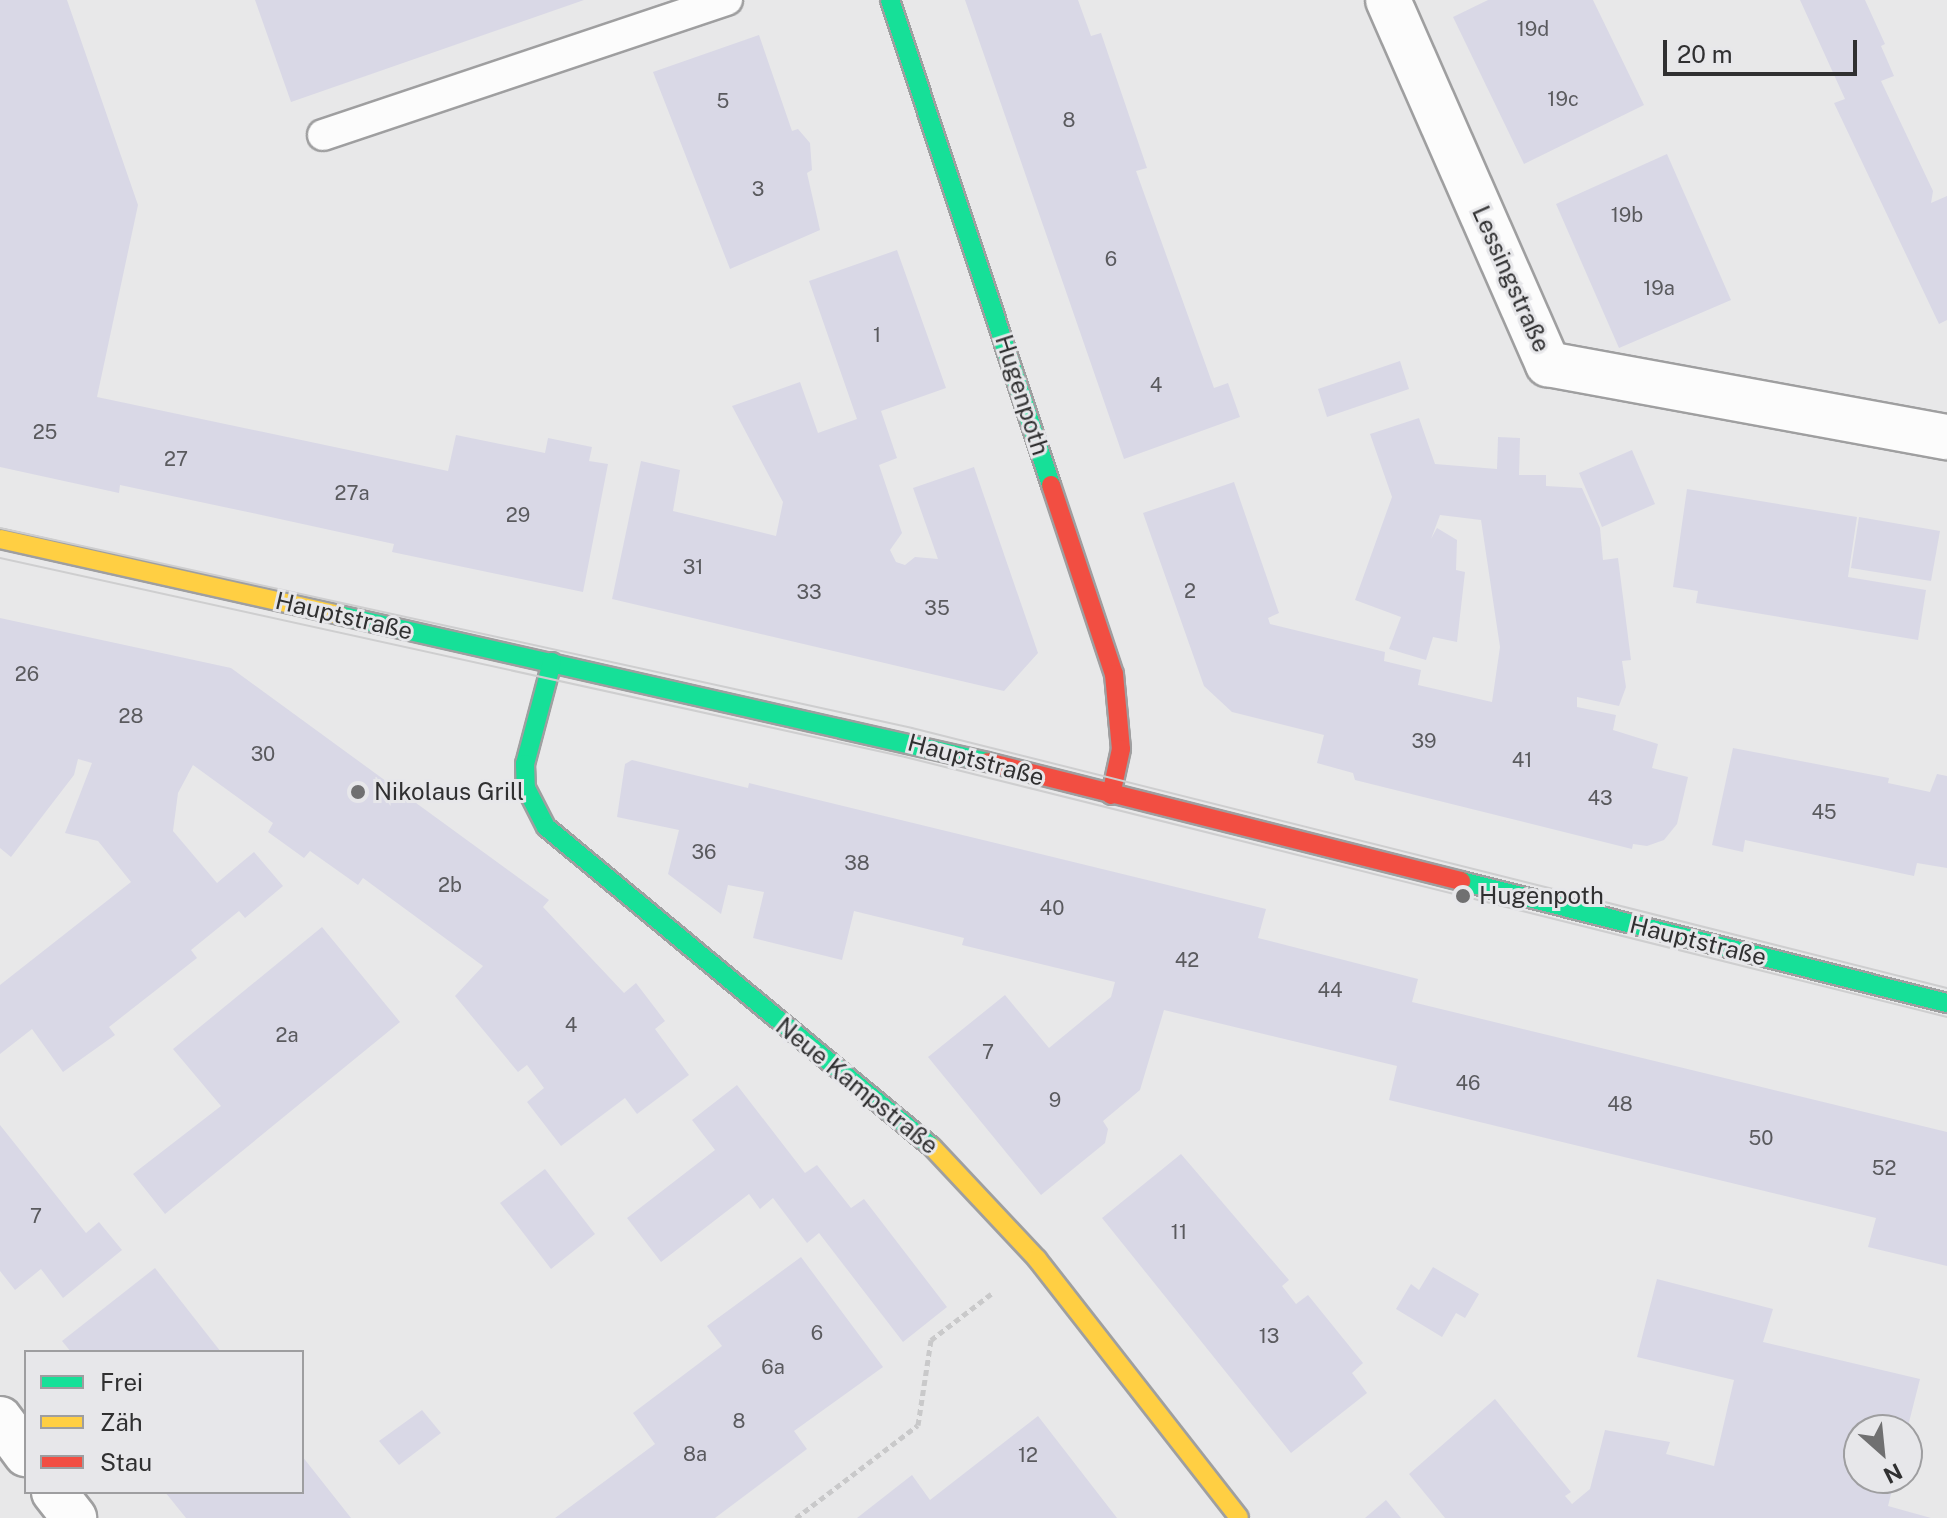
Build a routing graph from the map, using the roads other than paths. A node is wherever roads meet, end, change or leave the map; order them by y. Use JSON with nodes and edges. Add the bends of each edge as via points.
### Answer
{"nodes":[{"id":1,"x":727,"y":0,"type":"edge"},
{"id":2,"x":890,"y":0,"type":"edge"},
{"id":3,"x":1388,"y":0,"type":"edge"},
{"id":4,"x":323,"y":135,"type":"dead end"},
{"id":5,"x":1947,"y":437,"type":"edge"},
{"id":6,"x":0,"y":539,"type":"edge"},
{"id":7,"x":552,"y":662,"type":"junction"},
{"id":8,"x":1111,"y":795,"type":"junction"},
{"id":9,"x":1947,"y":1003,"type":"edge"},
{"id":10,"x":0,"y":1419,"type":"edge"},
{"id":11,"x":24,"y":1451,"type":"edge"},
{"id":12,"x":56,"y":1494,"type":"edge"},
{"id":13,"x":74,"y":1518,"type":"edge"},
{"id":14,"x":1239,"y":1518,"type":"edge"}],
"edges":[{"from":1,"to":4,"type":"lane"},
{"from":2,"to":8,"type":"street","name":"Hugenpoth","via":[[1114,674],[1121,749]]},
{"from":3,"to":5,"type":"street","name":"Lessingstraße","via":[[1548,364]]},
{"from":6,"to":7,"type":"street","name":"Hauptstraße"},
{"from":7,"to":8,"type":"street","name":"Hauptstraße","via":[[909,742]]},
{"from":7,"to":14,"type":"street","name":"Neue Kampstraße","via":[[525,764],[526,788],[546,827],[951,1163],[1037,1259]]},
{"from":8,"to":9,"type":"street","name":"Hauptstraße"},
{"from":10,"to":11,"type":"street"},
{"from":12,"to":13,"type":"street"}]}
